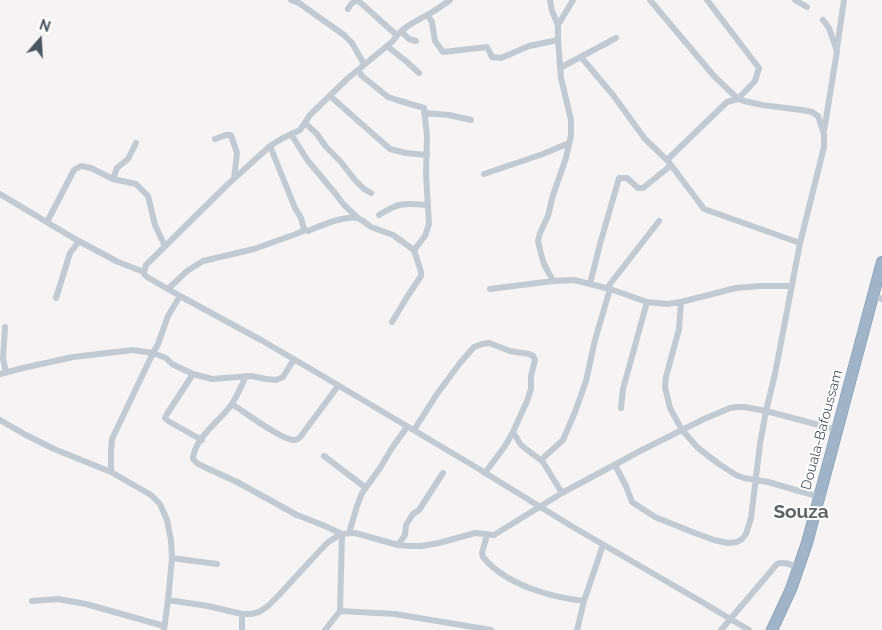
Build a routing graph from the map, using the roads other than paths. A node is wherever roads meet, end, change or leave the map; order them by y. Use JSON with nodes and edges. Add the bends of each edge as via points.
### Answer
{"nodes":[{"id":1,"x":291,"y":0,"type":"edge"},
{"id":2,"x":357,"y":0,"type":"edge"},
{"id":3,"x":450,"y":0,"type":"edge"},
{"id":4,"x":550,"y":0,"type":"edge"},
{"id":5,"x":573,"y":0,"type":"edge"},
{"id":6,"x":650,"y":0,"type":"edge"},
{"id":7,"x":707,"y":0,"type":"edge"},
{"id":8,"x":795,"y":0,"type":"edge"},
{"id":9,"x":844,"y":0,"type":"edge"},
{"id":10,"x":807,"y":7,"type":"dead end"},
{"id":11,"x":348,"y":8,"type":"dead end"},
{"id":12,"x":427,"y":15,"type":"junction"},
{"id":13,"x":823,"y":20,"type":"dead end"},
{"id":14,"x":558,"y":25,"type":"junction"},
{"id":15,"x":399,"y":33,"type":"junction"},
{"id":16,"x":616,"y":38,"type":"dead end"},
{"id":17,"x":558,"y":40,"type":"junction"},
{"id":18,"x":416,"y":41,"type":"dead end"},
{"id":19,"x":387,"y":46,"type":"junction"},
{"id":20,"x":837,"y":51,"type":"junction"},
{"id":21,"x":581,"y":57,"type":"junction"},
{"id":22,"x":364,"y":64,"type":"junction"},
{"id":23,"x":560,"y":68,"type":"junction"},
{"id":24,"x":358,"y":70,"type":"junction"},
{"id":25,"x":418,"y":73,"type":"dead end"},
{"id":26,"x":330,"y":96,"type":"junction"},
{"id":27,"x":738,"y":99,"type":"junction"},
{"id":28,"x":424,"y":113,"type":"junction"},
{"id":29,"x":471,"y":120,"type":"dead end"},
{"id":30,"x":305,"y":123,"type":"junction"},
{"id":31,"x":291,"y":134,"type":"junction"},
{"id":32,"x":824,"y":134,"type":"junction"},
{"id":33,"x":216,"y":139,"type":"dead end"},
{"id":34,"x":136,"y":142,"type":"dead end"},
{"id":35,"x":569,"y":143,"type":"junction"},
{"id":36,"x":270,"y":146,"type":"junction"},
{"id":37,"x":427,"y":155,"type":"junction"},
{"id":38,"x":668,"y":164,"type":"junction"},
{"id":39,"x":484,"y":174,"type":"dead end"},
{"id":40,"x":113,"y":179,"type":"junction"},
{"id":41,"x":234,"y":179,"type":"junction"},
{"id":42,"x":371,"y":193,"type":"dead end"},
{"id":43,"x":0,"y":194,"type":"edge"},
{"id":44,"x":428,"y":205,"type":"junction"},
{"id":45,"x":379,"y":215,"type":"dead end"},
{"id":46,"x":358,"y":218,"type":"junction"},
{"id":47,"x":659,"y":221,"type":"dead end"},
{"id":48,"x":47,"y":222,"type":"junction"},
{"id":49,"x":305,"y":230,"type":"junction"},
{"id":50,"x":79,"y":241,"type":"junction"},
{"id":51,"x":800,"y":242,"type":"junction"},
{"id":52,"x":165,"y":246,"type":"junction"},
{"id":53,"x":414,"y":250,"type":"junction"},
{"id":54,"x":882,"y":262,"type":"edge"},
{"id":55,"x":144,"y":272,"type":"junction"},
{"id":56,"x":553,"y":281,"type":"junction"},
{"id":57,"x":590,"y":284,"type":"junction"},
{"id":58,"x":792,"y":286,"type":"junction"},
{"id":59,"x":168,"y":289,"type":"junction"},
{"id":60,"x":490,"y":289,"type":"dead end"},
{"id":61,"x":608,"y":289,"type":"junction"},
{"id":62,"x":180,"y":296,"type":"junction"},
{"id":63,"x":877,"y":297,"type":"edge"},
{"id":64,"x":56,"y":298,"type":"dead end"},
{"id":65,"x":647,"y":302,"type":"junction"},
{"id":66,"x":682,"y":302,"type":"junction"},
{"id":67,"x":392,"y":322,"type":"dead end"},
{"id":68,"x":6,"y":326,"type":"dead end"},
{"id":69,"x":153,"y":353,"type":"junction"},
{"id":70,"x":294,"y":359,"type":"junction"},
{"id":71,"x":3,"y":373,"type":"edge"},
{"id":72,"x":193,"y":374,"type":"junction"},
{"id":73,"x":246,"y":376,"type":"junction"},
{"id":74,"x":338,"y":386,"type":"junction"},
{"id":75,"x":232,"y":404,"type":"junction"},
{"id":76,"x":621,"y":408,"type":"dead end"},
{"id":77,"x":766,"y":411,"type":"junction"},
{"id":78,"x":0,"y":420,"type":"edge"},
{"id":79,"x":407,"y":427,"type":"junction"},
{"id":80,"x":414,"y":430,"type":"junction"},
{"id":81,"x":682,"y":430,"type":"junction"},
{"id":82,"x":838,"y":430,"type":"junction"},
{"id":83,"x":512,"y":432,"type":"junction"},
{"id":84,"x":202,"y":440,"type":"junction"},
{"id":85,"x":324,"y":456,"type":"dead end"},
{"id":86,"x":541,"y":460,"type":"junction"},
{"id":87,"x":615,"y":465,"type":"junction"},
{"id":88,"x":111,"y":472,"type":"junction"},
{"id":89,"x":443,"y":473,"type":"dead end"},
{"id":90,"x":485,"y":473,"type":"junction"},
{"id":91,"x":756,"y":479,"type":"junction"},
{"id":92,"x":366,"y":488,"type":"junction"},
{"id":93,"x":562,"y":493,"type":"junction"},
{"id":94,"x":820,"y":497,"type":"junction"},
{"id":95,"x":540,"y":507,"type":"junction"},
{"id":96,"x":346,"y":533,"type":"junction"},
{"id":97,"x":487,"y":535,"type":"junction"},
{"id":98,"x":398,"y":545,"type":"junction"},
{"id":99,"x":602,"y":545,"type":"junction"},
{"id":100,"x":172,"y":558,"type":"junction"},
{"id":101,"x":217,"y":564,"type":"dead end"},
{"id":102,"x":799,"y":568,"type":"junction"},
{"id":103,"x":168,"y":600,"type":"junction"},
{"id":104,"x":32,"y":601,"type":"dead end"},
{"id":105,"x":584,"y":601,"type":"junction"},
{"id":106,"x":340,"y":611,"type":"junction"},
{"id":107,"x":242,"y":614,"type":"junction"},
{"id":108,"x":730,"y":619,"type":"junction"},
{"id":109,"x":443,"y":626,"type":"edge"},
{"id":110,"x":164,"y":628,"type":"edge"},
{"id":111,"x":478,"y":629,"type":"edge"},
{"id":112,"x":242,"y":630,"type":"edge"},
{"id":113,"x":325,"y":630,"type":"edge"},
{"id":114,"x":491,"y":630,"type":"edge"},
{"id":115,"x":577,"y":630,"type":"edge"},
{"id":116,"x":721,"y":630,"type":"edge"},
{"id":117,"x":749,"y":630,"type":"edge"},
{"id":118,"x":772,"y":630,"type":"edge"}],
"edges":[{"from":1,"to":22,"type":"street","via":[[344,35]]},
{"from":2,"to":11,"type":"street"},
{"from":2,"to":15,"type":"street"},
{"from":3,"to":12,"type":"street"},
{"from":4,"to":14,"type":"street"},
{"from":5,"to":14,"type":"street"},
{"from":6,"to":27,"type":"street","via":[[714,76]]},
{"from":7,"to":27,"type":"street","via":[[759,68],[755,81]]},
{"from":8,"to":10,"type":"street"},
{"from":9,"to":20,"type":"street"},
{"from":12,"to":15,"type":"street"},
{"from":12,"to":17,"type":"street","via":[[432,22],[435,41],[444,52],[487,47],[492,57],[501,58],[529,46]]},
{"from":13,"to":20,"type":"street","via":[[830,28]]},
{"from":14,"to":17,"type":"street"},
{"from":15,"to":18,"type":"street"},
{"from":15,"to":19,"type":"street"},
{"from":16,"to":21,"type":"street"},
{"from":17,"to":23,"type":"street"},
{"from":19,"to":22,"type":"street"},
{"from":19,"to":25,"type":"street"},
{"from":20,"to":32,"type":"street"},
{"from":21,"to":23,"type":"street"},
{"from":21,"to":38,"type":"street"},
{"from":22,"to":24,"type":"street"},
{"from":23,"to":35,"type":"street","via":[[571,120]]},
{"from":24,"to":26,"type":"street"},
{"from":24,"to":28,"type":"street","via":[[384,94],[424,108]]},
{"from":26,"to":30,"type":"street"},
{"from":26,"to":37,"type":"street","via":[[390,149]]},
{"from":27,"to":32,"type":"street","via":[[812,112],[818,116]]},
{"from":27,"to":38,"type":"street","via":[[727,102],[669,158]]},
{"from":28,"to":29,"type":"street","via":[[449,114]]},
{"from":28,"to":37,"type":"street"},
{"from":30,"to":31,"type":"street"},
{"from":30,"to":42,"type":"street","via":[[355,180]]},
{"from":31,"to":36,"type":"street"},
{"from":31,"to":46,"type":"street","via":[[308,161]]},
{"from":32,"to":51,"type":"street","via":[[824,147]]},
{"from":33,"to":41,"type":"street","via":[[231,135],[237,153]]},
{"from":34,"to":40,"type":"street"},
{"from":35,"to":39,"type":"street"},
{"from":35,"to":56,"type":"street","via":[[538,241]]},
{"from":36,"to":41,"type":"street"},
{"from":36,"to":49,"type":"street"},
{"from":37,"to":44,"type":"street"},
{"from":38,"to":51,"type":"street","via":[[704,209]]},
{"from":38,"to":57,"type":"street","via":[[643,188],[638,188],[627,178],[620,178]]},
{"from":40,"to":48,"type":"street","via":[[92,168],[81,166],[74,170]]},
{"from":40,"to":52,"type":"street","via":[[136,184],[148,196],[154,225]]},
{"from":41,"to":52,"type":"street"},
{"from":43,"to":48,"type":"street"},
{"from":44,"to":45,"type":"street","via":[[403,203]]},
{"from":44,"to":53,"type":"street","via":[[428,230]]},
{"from":46,"to":49,"type":"street"},
{"from":46,"to":53,"type":"street"},
{"from":47,"to":61,"type":"street"},
{"from":48,"to":50,"type":"street"},
{"from":49,"to":59,"type":"street","via":[[254,250],[203,261]]},
{"from":50,"to":55,"type":"street"},
{"from":50,"to":64,"type":"street","via":[[70,253]]},
{"from":51,"to":58,"type":"street"},
{"from":52,"to":55,"type":"street","via":[[146,265]]},
{"from":53,"to":67,"type":"street","via":[[421,276]]},
{"from":54,"to":63,"type":"highway","name":"Douala-Bafoussam"},
{"from":55,"to":59,"type":"street"},
{"from":56,"to":57,"type":"street","via":[[574,280]]},
{"from":56,"to":60,"type":"street"},
{"from":57,"to":61,"type":"street"},
{"from":58,"to":66,"type":"street","via":[[736,288]]},
{"from":58,"to":77,"type":"street"},
{"from":59,"to":62,"type":"street"},
{"from":61,"to":65,"type":"street"},
{"from":61,"to":86,"type":"street","via":[[586,380],[572,419],[563,440]]},
{"from":62,"to":69,"type":"street"},
{"from":62,"to":70,"type":"street"},
{"from":63,"to":82,"type":"highway","name":"Douala-Bafoussam"},
{"from":65,"to":66,"type":"street"},
{"from":65,"to":76,"type":"street","via":[[623,389]]},
{"from":66,"to":81,"type":"street","via":[[665,386],[670,408]]},
{"from":68,"to":71,"type":"street"},
{"from":69,"to":71,"type":"street","via":[[133,350],[73,357]]},
{"from":69,"to":72,"type":"street"},
{"from":69,"to":88,"type":"street","via":[[112,439]]},
{"from":70,"to":73,"type":"street","via":[[280,379]]},
{"from":70,"to":74,"type":"street"},
{"from":72,"to":73,"type":"street","via":[[212,379]]},
{"from":72,"to":84,"type":"street","via":[[166,419]]},
{"from":73,"to":75,"type":"street"},
{"from":74,"to":75,"type":"street","via":[[296,440],[280,436]]},
{"from":74,"to":79,"type":"street"},
{"from":75,"to":84,"type":"street"},
{"from":77,"to":81,"type":"street","via":[[730,408]]},
{"from":77,"to":82,"type":"street"},
{"from":77,"to":91,"type":"street"},
{"from":78,"to":88,"type":"street","via":[[26,435]]},
{"from":79,"to":80,"type":"street"},
{"from":79,"to":92,"type":"street"},
{"from":80,"to":83,"type":"street","via":[[460,363],[474,347],[489,343],[529,354],[535,360],[531,389]]},
{"from":80,"to":90,"type":"street"},
{"from":81,"to":87,"type":"street"},
{"from":81,"to":91,"type":"street","via":[[698,448],[723,467],[739,476]]},
{"from":82,"to":94,"type":"highway","name":"Douala-Bafoussam"},
{"from":83,"to":86,"type":"street","via":[[521,445]]},
{"from":83,"to":90,"type":"street"},
{"from":84,"to":96,"type":"street","via":[[194,454],[198,464],[297,515]]},
{"from":85,"to":92,"type":"street"},
{"from":86,"to":93,"type":"street"},
{"from":87,"to":91,"type":"street","via":[[633,503],[666,522],[728,542],[737,542],[748,530]]},
{"from":87,"to":93,"type":"street"},
{"from":88,"to":100,"type":"street","via":[[151,495],[160,504],[170,530]]},
{"from":89,"to":98,"type":"street","via":[[406,525],[405,535]]},
{"from":90,"to":95,"type":"street"},
{"from":91,"to":94,"type":"street"},
{"from":92,"to":96,"type":"street"},
{"from":93,"to":95,"type":"street"},
{"from":94,"to":102,"type":"highway","name":"Douala-Bafoussam"},
{"from":95,"to":97,"type":"street","via":[[497,533]]},
{"from":95,"to":99,"type":"street"},
{"from":96,"to":98,"type":"street"},
{"from":96,"to":106,"type":"street"},
{"from":96,"to":107,"type":"street","via":[[326,544],[268,606],[259,612]]},
{"from":97,"to":98,"type":"street","via":[[475,533],[422,546]]},
{"from":97,"to":105,"type":"street","via":[[483,557],[506,577],[552,595]]},
{"from":99,"to":105,"type":"street"},
{"from":99,"to":108,"type":"street"},
{"from":100,"to":101,"type":"street"},
{"from":100,"to":103,"type":"street"},
{"from":102,"to":108,"type":"street","via":[[782,562],[777,564]]},
{"from":102,"to":118,"type":"highway","name":"Douala-Bafoussam"},
{"from":103,"to":107,"type":"street"},
{"from":103,"to":110,"type":"street"},
{"from":104,"to":110,"type":"street","via":[[58,599],[86,604]]},
{"from":105,"to":115,"type":"street"},
{"from":106,"to":109,"type":"street","via":[[395,614]]},
{"from":106,"to":113,"type":"street"},
{"from":107,"to":112,"type":"street"},
{"from":108,"to":116,"type":"street"},
{"from":108,"to":117,"type":"street"},
{"from":109,"to":111,"type":"street"},
{"from":111,"to":114,"type":"street"}]}
